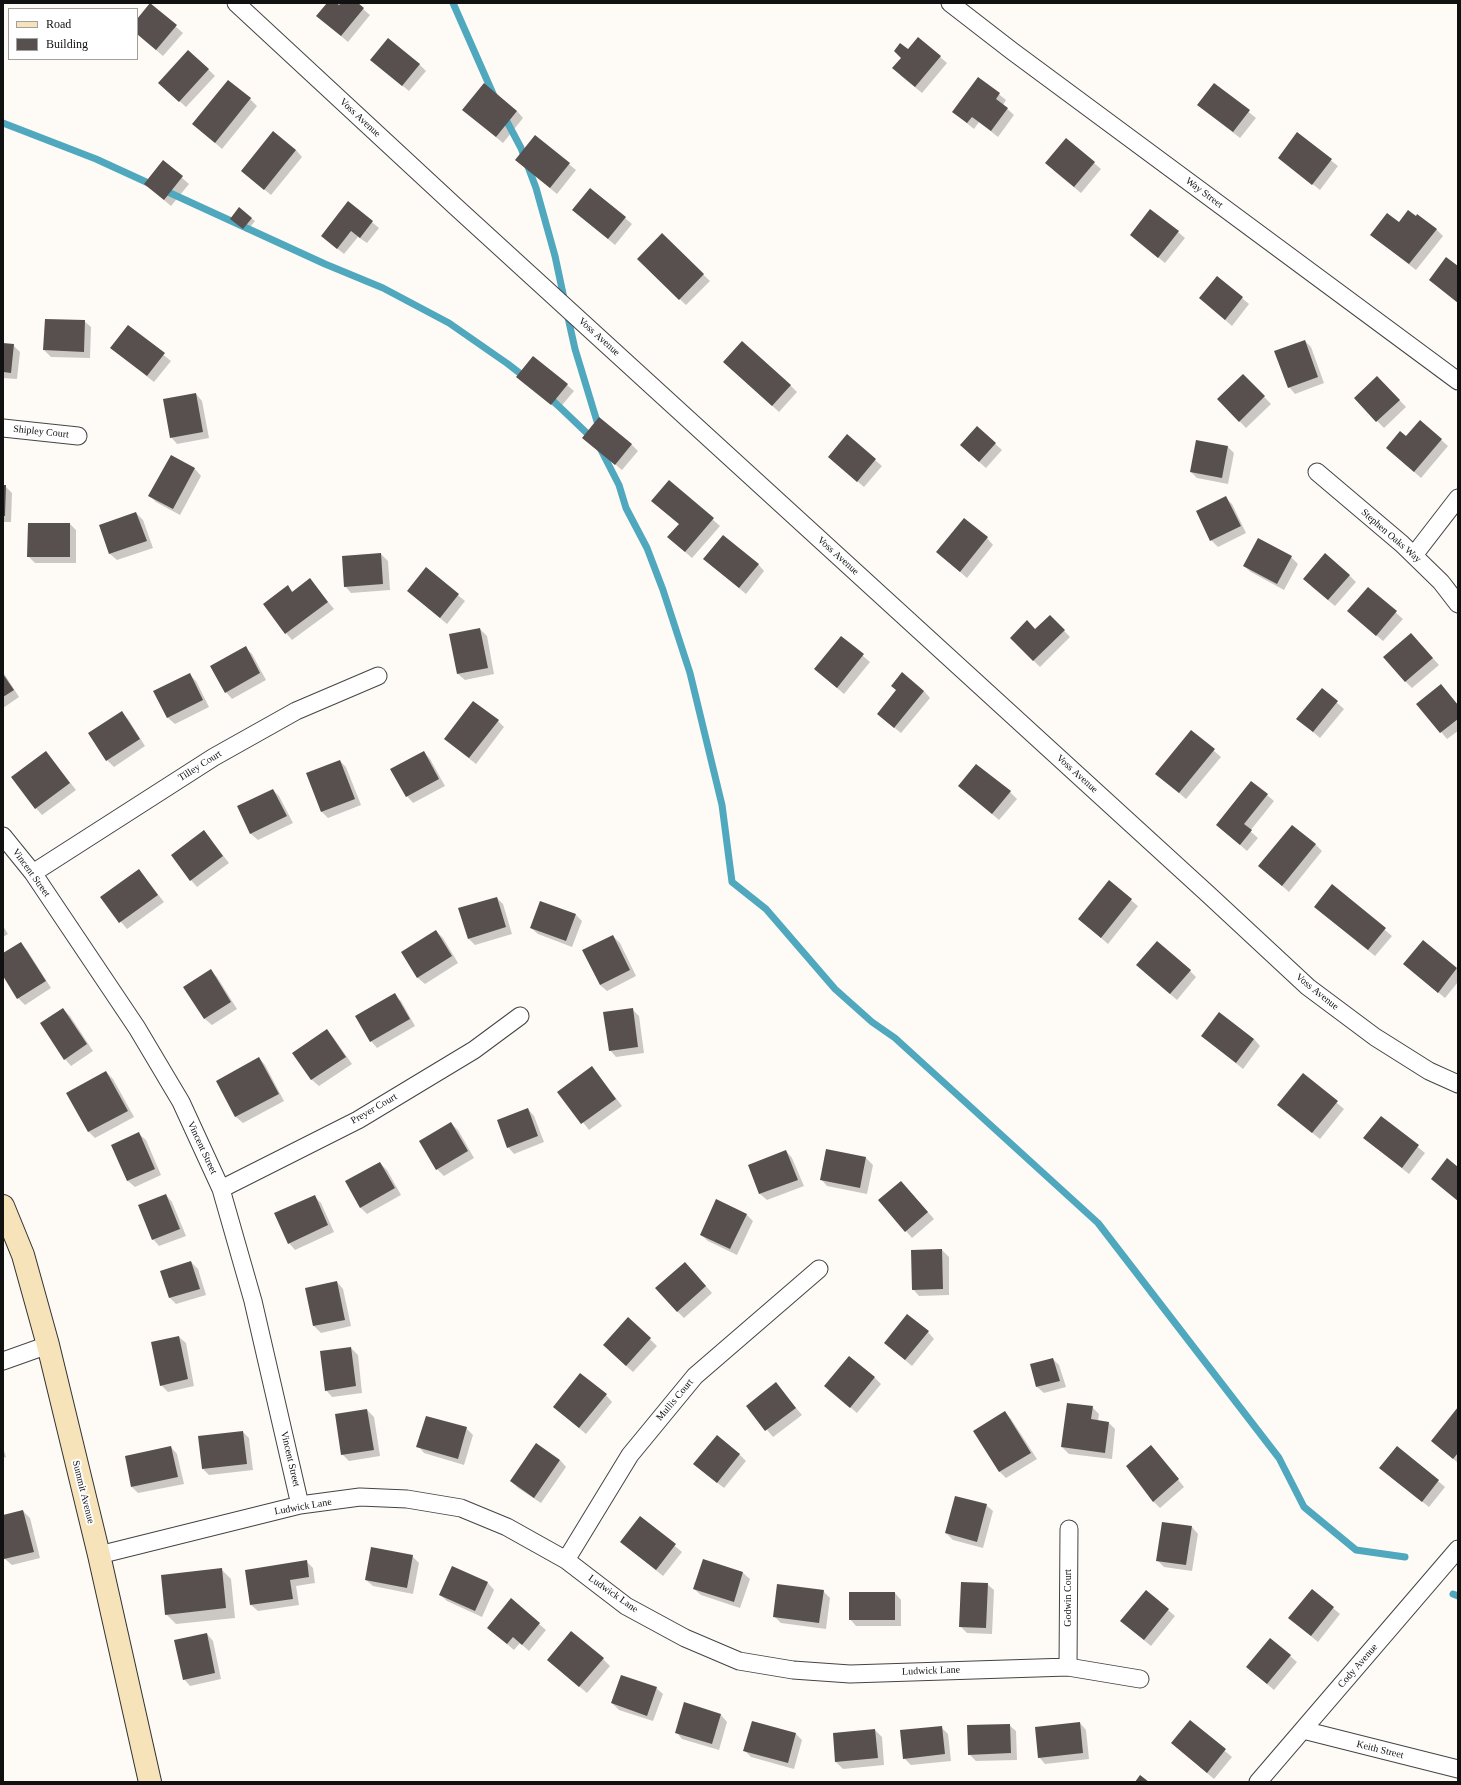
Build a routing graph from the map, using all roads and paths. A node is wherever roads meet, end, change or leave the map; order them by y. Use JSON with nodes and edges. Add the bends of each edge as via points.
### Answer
{"nodes":[{"id":1,"x":236,"y":3,"type":"edge"},
{"id":2,"x":950,"y":3,"type":"edge"},
{"id":3,"x":1458,"y":382,"type":"edge"},
{"id":4,"x":3,"y":428,"type":"edge"},
{"id":5,"x":78,"y":436,"type":"dead end"},
{"id":6,"x":1318,"y":472,"type":"dead end"},
{"id":7,"x":1458,"y":498,"type":"edge"},
{"id":8,"x":1414,"y":555,"type":"junction"},
{"id":9,"x":1458,"y":604,"type":"edge"},
{"id":10,"x":378,"y":676,"type":"dead end"},
{"id":11,"x":3,"y":836,"type":"edge"},
{"id":12,"x":33,"y":873,"type":"junction"},
{"id":13,"x":520,"y":1016,"type":"dead end"},
{"id":14,"x":1458,"y":1084,"type":"edge"},
{"id":15,"x":221,"y":1189,"type":"junction"},
{"id":16,"x":3,"y":1206,"type":"edge"},
{"id":17,"x":819,"y":1269,"type":"dead end"},
{"id":18,"x":48,"y":1345,"type":"junction"},
{"id":19,"x":3,"y":1361,"type":"edge"},
{"id":20,"x":300,"y":1505,"type":"junction"},
{"id":21,"x":1069,"y":1529,"type":"dead end"},
{"id":22,"x":1458,"y":1549,"type":"edge"},
{"id":23,"x":98,"y":1556,"type":"junction"},
{"id":24,"x":566,"y":1560,"type":"junction"},
{"id":25,"x":1068,"y":1667,"type":"junction"},
{"id":26,"x":1140,"y":1679,"type":"dead end"},
{"id":27,"x":1303,"y":1730,"type":"junction"},
{"id":28,"x":1458,"y":1770,"type":"edge"},
{"id":29,"x":150,"y":1782,"type":"edge"},
{"id":30,"x":1258,"y":1782,"type":"edge"}],
"edges":[{"from":1,"to":14,"type":"street","name":"Voss Avenue","via":[[1308,987],[1375,1038],[1429,1071]]},
{"from":2,"to":3,"type":"street","name":"Way Street"},
{"from":4,"to":5,"type":"street","name":"Shipley Court"},
{"from":6,"to":8,"type":"street","name":"Stephen Oaks Way"},
{"from":7,"to":8,"type":"street"},
{"from":8,"to":9,"type":"street","name":"Stephen Oaks Way","via":[[1441,582]]},
{"from":10,"to":12,"type":"street","name":"Tilley Court","via":[[296,711],[214,756]]},
{"from":11,"to":12,"type":"street","name":"Vincent Street"},
{"from":12,"to":15,"type":"street","name":"Vincent Street","via":[[149,1048],[181,1102]]},
{"from":13,"to":15,"type":"street","name":"Preyer Court","via":[[474,1050],[358,1120]]},
{"from":15,"to":20,"type":"street","name":"Vincent Street","via":[[253,1301]]},
{"from":16,"to":18,"type":"main road","name":"Summit Avenue","via":[[23,1255]]},
{"from":17,"to":24,"type":"street","name":"Mullis Court","via":[[695,1376],[630,1455]]},
{"from":18,"to":19,"type":"street"},
{"from":18,"to":23,"type":"main road","name":"Summit Avenue"},
{"from":20,"to":23,"type":"street","name":"Ludwick Lane"},
{"from":20,"to":24,"type":"street","name":"Ludwick Lane","via":[[360,1497],[406,1499],[461,1508],[507,1527]]},
{"from":21,"to":25,"type":"street","name":"Godwin Court"},
{"from":22,"to":27,"type":"street","name":"Cody Avenue"},
{"from":23,"to":29,"type":"main road","name":"Summit Avenue"},
{"from":24,"to":25,"type":"street","name":"Ludwick Lane","via":[[626,1606],[685,1638],[739,1661],[793,1670],[850,1674]]},
{"from":25,"to":26,"type":"street","name":"Ludwick Lane"},
{"from":27,"to":28,"type":"street","name":"Keith Street"},
{"from":27,"to":30,"type":"street","name":"Cody Avenue"}]}
